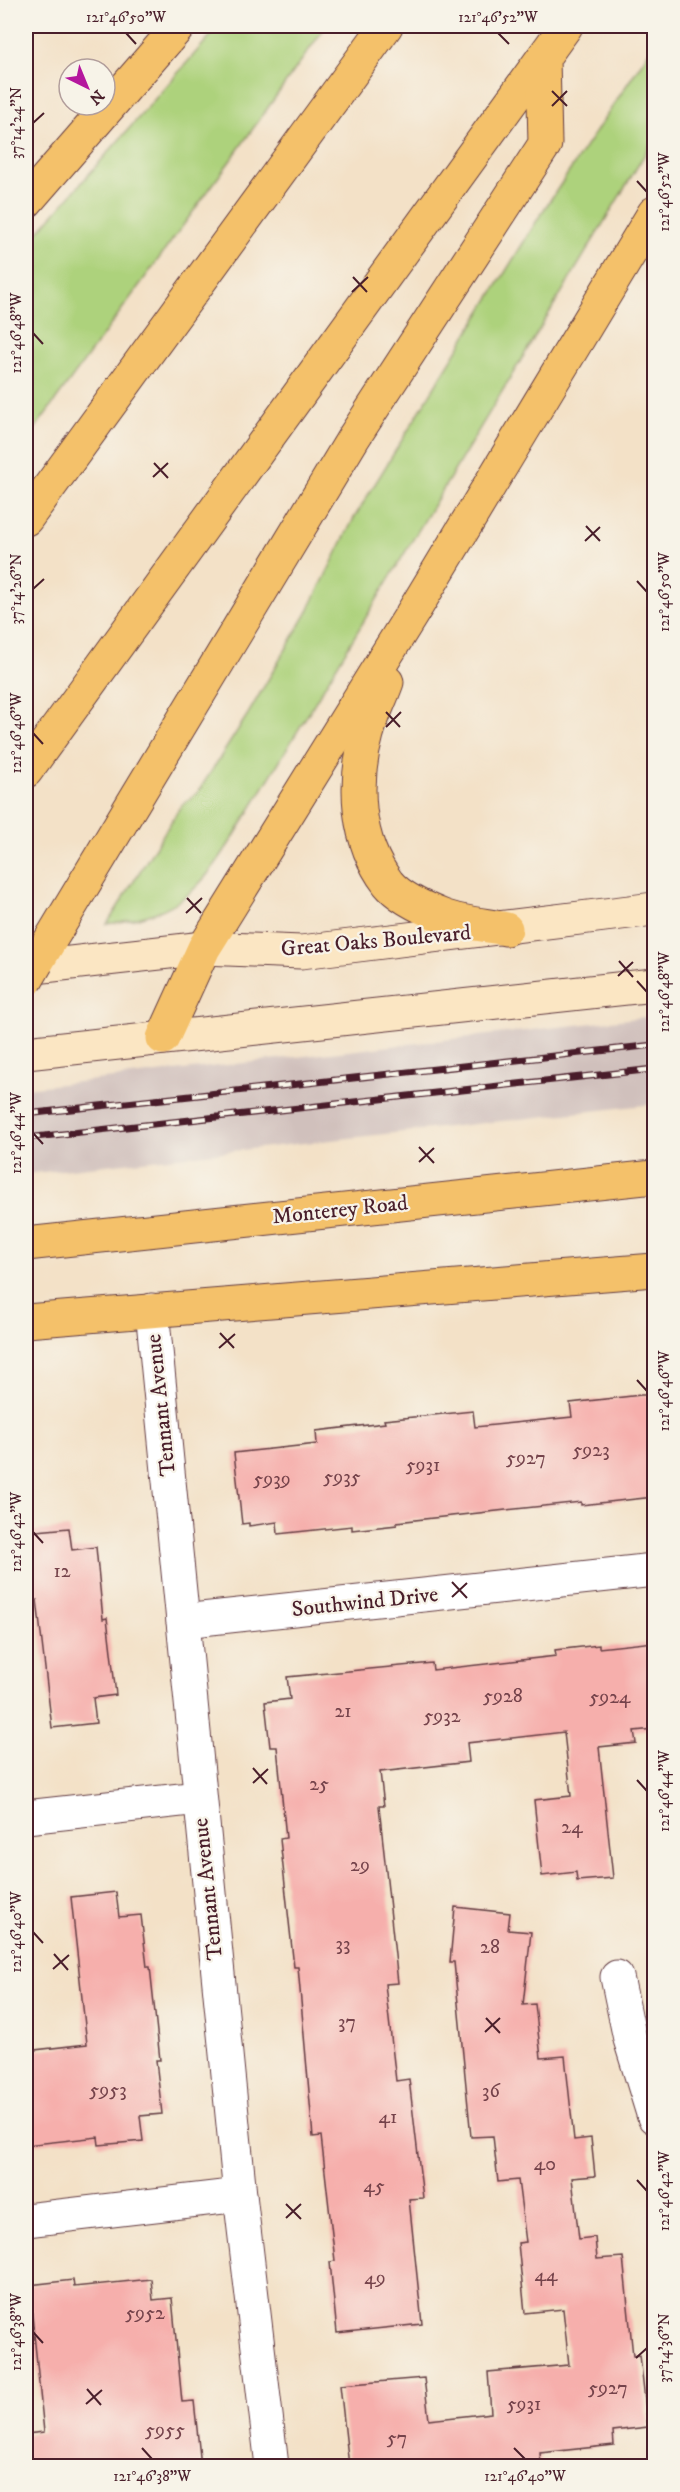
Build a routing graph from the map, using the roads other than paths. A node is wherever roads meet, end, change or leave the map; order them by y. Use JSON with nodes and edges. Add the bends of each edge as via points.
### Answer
{"nodes":[{"id":1,"x":179,"y":26,"type":"edge"},
{"id":2,"x":386,"y":26,"type":"edge"},
{"id":3,"x":566,"y":26,"type":"edge"},
{"id":4,"x":543,"y":57,"type":"junction"},
{"id":5,"x":26,"y":202,"type":"edge"},
{"id":6,"x":654,"y":213,"type":"edge"},
{"id":7,"x":26,"y":519,"type":"edge"},
{"id":8,"x":418,"y":604,"type":"junction"},
{"id":9,"x":26,"y":771,"type":"edge"},
{"id":10,"x":654,"y":909,"type":"edge"},
{"id":11,"x":506,"y":929,"type":"junction"},
{"id":12,"x":204,"y":948,"type":"junction"},
{"id":13,"x":26,"y":968,"type":"edge"},
{"id":14,"x":26,"y":981,"type":"edge"},
{"id":15,"x":654,"y":986,"type":"edge"},
{"id":16,"x":163,"y":1038,"type":"junction"},
{"id":17,"x":26,"y":1053,"type":"edge"},
{"id":18,"x":654,"y":1177,"type":"edge"},
{"id":19,"x":26,"y":1244,"type":"edge"},
{"id":20,"x":654,"y":1270,"type":"edge"},
{"id":21,"x":152,"y":1310,"type":"junction"},
{"id":22,"x":26,"y":1321,"type":"edge"},
{"id":23,"x":654,"y":1570,"type":"edge"},
{"id":24,"x":183,"y":1621,"type":"junction"},
{"id":25,"x":199,"y":1798,"type":"junction"},
{"id":26,"x":26,"y":1817,"type":"edge"},
{"id":27,"x":617,"y":1977,"type":"dead end"},
{"id":28,"x":654,"y":2117,"type":"edge"},
{"id":29,"x":240,"y":2195,"type":"junction"},
{"id":30,"x":26,"y":2220,"type":"edge"},
{"id":31,"x":272,"y":2466,"type":"edge"}],
"edges":[{"from":1,"to":5,"type":"main road"},
{"from":2,"to":7,"type":"main road"},
{"from":3,"to":4,"type":"main road"},
{"from":4,"to":9,"type":"main road"},
{"from":4,"to":14,"type":"main road","bridge":true,"via":[[545,144],[354,437]]},
{"from":6,"to":8,"type":"main road"},
{"from":8,"to":11,"type":"main road","via":[[367,734],[359,784],[361,831],[389,884],[416,904],[445,917]]},
{"from":8,"to":12,"type":"main road"},
{"from":10,"to":11,"type":"main road","name":"Great Oaks Boulevard"},
{"from":11,"to":12,"type":"main road","name":"Great Oaks Boulevard","via":[[301,952]]},
{"from":12,"to":13,"type":"main road","name":"Great Oaks Boulevard"},
{"from":12,"to":16,"type":"main road"},
{"from":15,"to":16,"type":"main road"},
{"from":16,"to":17,"type":"main road"},
{"from":18,"to":19,"type":"main road","name":"Monterey Road"},
{"from":20,"to":21,"type":"main road"},
{"from":21,"to":22,"type":"main road"},
{"from":21,"to":24,"type":"street","name":"Tennant Avenue"},
{"from":23,"to":24,"type":"street","name":"Southwind Drive"},
{"from":24,"to":25,"type":"street","name":"Tennant Avenue"},
{"from":25,"to":26,"type":"street"},
{"from":25,"to":29,"type":"street","name":"Tennant Avenue"},
{"from":27,"to":28,"type":"street","via":[[630,2039]]},
{"from":29,"to":30,"type":"street"},
{"from":29,"to":31,"type":"street","name":"Tennant Avenue"}]}
